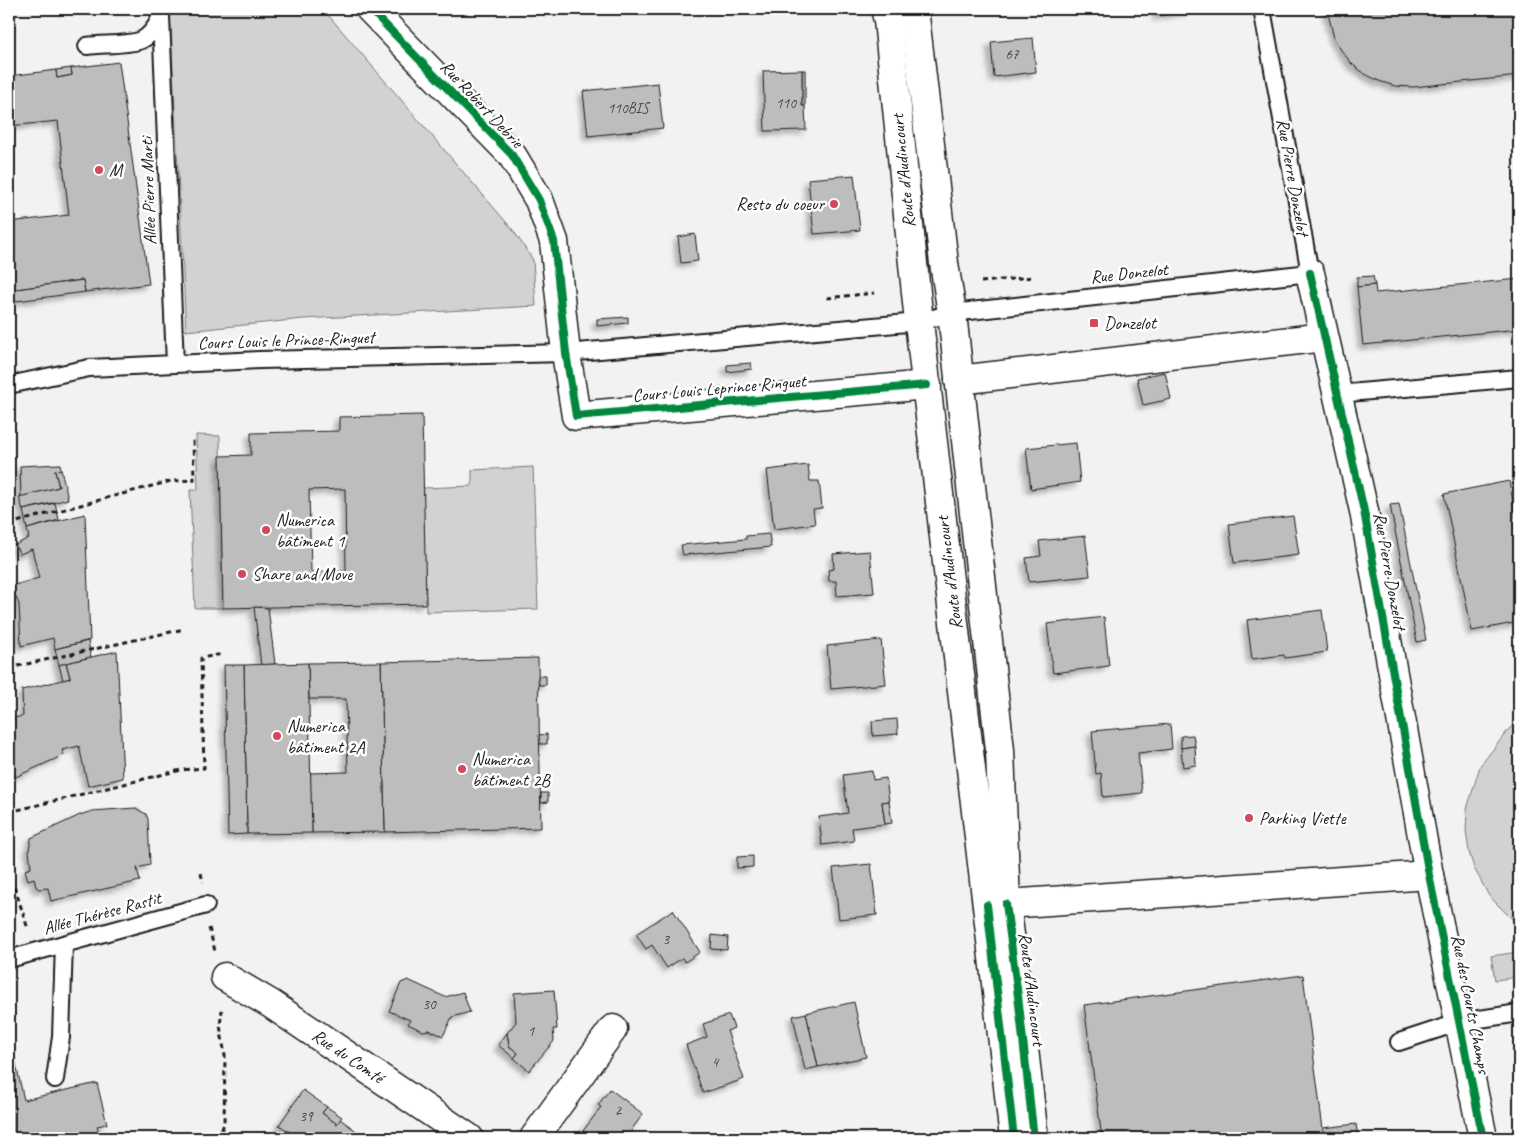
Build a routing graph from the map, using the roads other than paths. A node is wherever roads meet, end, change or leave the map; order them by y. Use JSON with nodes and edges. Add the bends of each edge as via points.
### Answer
{"nodes":[{"id":1,"x":370,"y":9,"type":"edge"},
{"id":2,"x":885,"y":9,"type":"edge"},
{"id":3,"x":914,"y":9,"type":"edge"},
{"id":4,"x":1262,"y":9,"type":"edge"},
{"id":5,"x":160,"y":13,"type":"edge"},
{"id":6,"x":87,"y":46,"type":"dead end"},
{"id":7,"x":1310,"y":273,"type":"junction"},
{"id":8,"x":952,"y":313,"type":"junction"},
{"id":9,"x":919,"y":322,"type":"junction"},
{"id":10,"x":1324,"y":337,"type":"junction"},
{"id":11,"x":566,"y":353,"type":"junction"},
{"id":12,"x":175,"y":364,"type":"junction"},
{"id":13,"x":1519,"y":378,"type":"edge"},
{"id":14,"x":959,"y":380,"type":"junction"},
{"id":15,"x":9,"y":385,"type":"edge"},
{"id":16,"x":927,"y":385,"type":"junction"},
{"id":17,"x":1337,"y":394,"type":"junction"},
{"id":18,"x":1429,"y":876,"type":"junction"},
{"id":19,"x":1006,"y":904,"type":"junction"},
{"id":20,"x":206,"y":905,"type":"dead end"},
{"id":21,"x":64,"y":944,"type":"junction"},
{"id":22,"x":9,"y":958,"type":"edge"},
{"id":23,"x":225,"y":977,"type":"dead end"},
{"id":24,"x":1519,"y":1013,"type":"edge"},
{"id":25,"x":1460,"y":1022,"type":"junction"},
{"id":26,"x":613,"y":1029,"type":"dead end"},
{"id":27,"x":1398,"y":1042,"type":"dead end"},
{"id":28,"x":55,"y":1079,"type":"dead end"},
{"id":29,"x":469,"y":1138,"type":"edge"},
{"id":30,"x":534,"y":1138,"type":"edge"},
{"id":31,"x":1014,"y":1138,"type":"edge"},
{"id":32,"x":1034,"y":1138,"type":"edge"},
{"id":33,"x":1483,"y":1138,"type":"edge"}],
"edges":[{"from":1,"to":11,"type":"street","name":"Rue Robert Debrie","via":[[512,155],[539,200],[554,242]]},
{"from":2,"to":9,"type":"street","name":"Route d'Audincourt"},
{"from":3,"to":8,"type":"street","name":"Route d'Audincourt"},
{"from":4,"to":7,"type":"lane","name":"Rue Pierre Donzelot"},
{"from":5,"to":6,"type":"lane","name":"Allée Pierre Marti","via":[[153,30],[141,41]]},
{"from":5,"to":12,"type":"lane","name":"Allée Pierre Marti"},
{"from":7,"to":8,"type":"lane","name":"Rue Donzelot"},
{"from":7,"to":10,"type":"street","name":"Rue Pierre Donzelot"},
{"from":8,"to":9,"type":"lane"},
{"from":8,"to":14,"type":"street","name":"Route d'Audincourt"},
{"from":9,"to":11,"type":"lane"},
{"from":9,"to":16,"type":"street","name":"Route d'Audincourt"},
{"from":10,"to":14,"type":"street"},
{"from":10,"to":17,"type":"street","name":"Rue Pierre Donzelot"},
{"from":11,"to":12,"type":"lane","name":"Cours Louis le Prince-Ringuet"},
{"from":11,"to":16,"type":"street","name":"Cours Louis Leprince Ringuet","via":[[576,416]]},
{"from":12,"to":15,"type":"lane","name":"Cours Louis le Prince-Ringuet","via":[[89,368]]},
{"from":13,"to":17,"type":"lane"},
{"from":14,"to":16,"type":"street"},
{"from":14,"to":19,"type":"street","name":"Route d'Audincourt","via":[[1000,750]]},
{"from":16,"to":31,"type":"street","name":"Route d'Audincourt"},
{"from":17,"to":18,"type":"street","name":"Rue Pierre Donzelot","via":[[1364,511]]},
{"from":18,"to":19,"type":"street"},
{"from":18,"to":25,"type":"street","name":"Rue des Courts Champs"},
{"from":19,"to":32,"type":"street","name":"Route d'Audincourt"},
{"from":20,"to":21,"type":"lane","name":"Allée Thérèse Rastit"},
{"from":21,"to":22,"type":"lane","name":"Allée Thérèse Rastit"},
{"from":21,"to":28,"type":"lane","via":[[61,1037]]},
{"from":23,"to":29,"type":"street","name":"Rue du Comté","via":[[271,1004]]},
{"from":24,"to":25,"type":"lane"},
{"from":25,"to":27,"type":"lane"},
{"from":25,"to":33,"type":"street","name":"Rue des Courts Champs"},
{"from":26,"to":30,"type":"street"}]}
